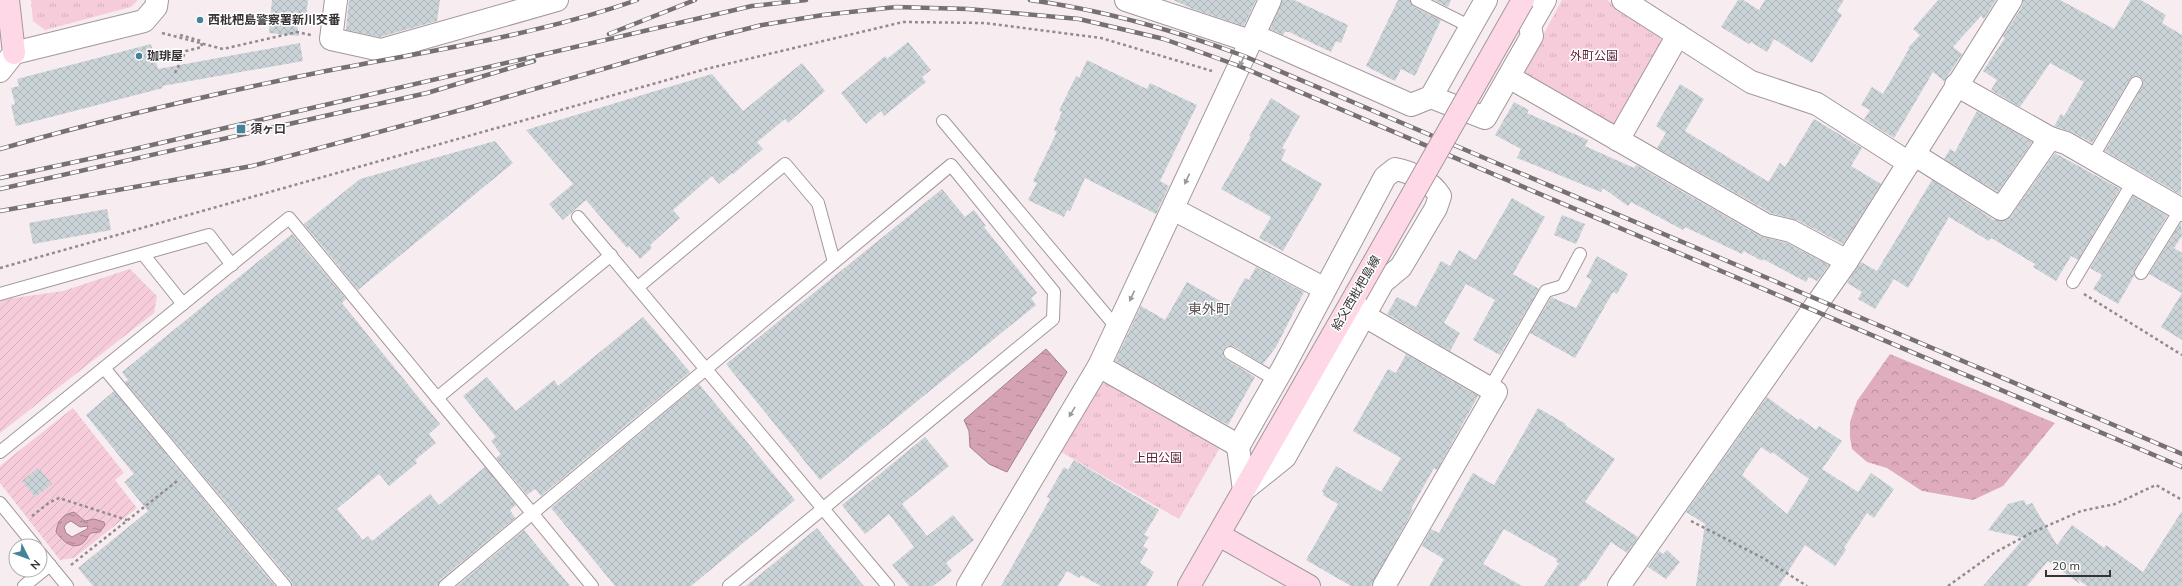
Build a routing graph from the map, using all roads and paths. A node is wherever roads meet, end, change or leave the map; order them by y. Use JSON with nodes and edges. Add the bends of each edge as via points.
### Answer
{"nodes":[{"id":1,"x":8,"y":0,"type":"edge"},
{"id":2,"x":157,"y":0,"type":"edge"},
{"id":3,"x":336,"y":0,"type":"edge"},
{"id":4,"x":557,"y":0,"type":"edge"},
{"id":5,"x":1126,"y":0,"type":"edge"},
{"id":6,"x":1270,"y":0,"type":"edge"},
{"id":7,"x":1416,"y":0,"type":"edge"},
{"id":8,"x":1486,"y":0,"type":"edge"},
{"id":9,"x":1523,"y":0,"type":"edge"},
{"id":10,"x":1545,"y":0,"type":"edge"},
{"id":11,"x":1623,"y":0,"type":"edge"},
{"id":12,"x":2011,"y":0,"type":"edge"},
{"id":13,"x":1471,"y":27,"type":"junction"},
{"id":14,"x":158,"y":32,"type":"dead end"},
{"id":15,"x":177,"y":34,"type":"dead end"},
{"id":16,"x":1678,"y":35,"type":"junction"},
{"id":17,"x":331,"y":38,"type":"junction"},
{"id":18,"x":1252,"y":38,"type":"junction"},
{"id":19,"x":14,"y":53,"type":"junction"},
{"id":20,"x":0,"y":71,"type":"edge"},
{"id":21,"x":175,"y":73,"type":"dead end"},
{"id":22,"x":1234,"y":77,"type":"junction"},
{"id":23,"x":1509,"y":77,"type":"junction"},
{"id":24,"x":2136,"y":83,"type":"dead end"},
{"id":25,"x":1956,"y":85,"type":"junction"},
{"id":26,"x":1432,"y":97,"type":"junction"},
{"id":27,"x":943,"y":121,"type":"dead end"},
{"id":28,"x":2050,"y":138,"type":"junction"},
{"id":29,"x":1618,"y":140,"type":"junction"},
{"id":30,"x":2092,"y":158,"type":"junction"},
{"id":31,"x":1912,"y":159,"type":"junction"},
{"id":32,"x":2133,"y":182,"type":"junction"},
{"id":33,"x":1172,"y":209,"type":"junction"},
{"id":34,"x":2181,"y":210,"type":"edge"},
{"id":35,"x":578,"y":217,"type":"dead end"},
{"id":36,"x":143,"y":254,"type":"junction"},
{"id":37,"x":1580,"y":254,"type":"dead end"},
{"id":38,"x":611,"y":255,"type":"junction"},
{"id":39,"x":1847,"y":261,"type":"junction"},
{"id":40,"x":834,"y":262,"type":"junction"},
{"id":41,"x":232,"y":265,"type":"junction"},
{"id":42,"x":0,"y":268,"type":"edge"},
{"id":43,"x":2141,"y":273,"type":"dead end"},
{"id":44,"x":2073,"y":282,"type":"joint"},
{"id":45,"x":638,"y":287,"type":"junction"},
{"id":46,"x":1325,"y":289,"type":"junction"},
{"id":47,"x":0,"y":294,"type":"edge"},
{"id":48,"x":183,"y":304,"type":"junction"},
{"id":49,"x":1365,"y":316,"type":"junction"},
{"id":50,"x":1117,"y":328,"type":"junction"},
{"id":51,"x":1230,"y":353,"type":"dead end"},
{"id":52,"x":2182,"y":355,"type":"edge"},
{"id":53,"x":1099,"y":366,"type":"junction"},
{"id":54,"x":104,"y":368,"type":"junction"},
{"id":55,"x":706,"y":369,"type":"junction"},
{"id":56,"x":1276,"y":380,"type":"junction"},
{"id":57,"x":1490,"y":388,"type":"junction"},
{"id":58,"x":437,"y":398,"type":"junction"},
{"id":59,"x":1239,"y":446,"type":"junction"},
{"id":60,"x":0,"y":452,"type":"edge"},
{"id":61,"x":190,"y":471,"type":"junction"},
{"id":62,"x":1244,"y":490,"type":"junction"},
{"id":63,"x":2182,"y":500,"type":"edge"},
{"id":64,"x":0,"y":503,"type":"edge"},
{"id":65,"x":823,"y":508,"type":"junction"},
{"id":66,"x":1672,"y":512,"type":"junction"},
{"id":67,"x":532,"y":514,"type":"junction"},
{"id":68,"x":128,"y":520,"type":"junction"},
{"id":69,"x":19,"y":526,"type":"junction"},
{"id":70,"x":1218,"y":535,"type":"junction"},
{"id":71,"x":29,"y":538,"type":"edge"},
{"id":72,"x":50,"y":564,"type":"joint"},
{"id":73,"x":58,"y":575,"type":"junction"},
{"id":74,"x":24,"y":586,"type":"edge"},
{"id":75,"x":67,"y":586,"type":"edge"},
{"id":76,"x":285,"y":586,"type":"edge"},
{"id":77,"x":445,"y":586,"type":"edge"},
{"id":78,"x":592,"y":586,"type":"edge"},
{"id":79,"x":729,"y":586,"type":"edge"},
{"id":80,"x":888,"y":586,"type":"edge"},
{"id":81,"x":968,"y":586,"type":"edge"},
{"id":82,"x":1189,"y":586,"type":"edge"},
{"id":83,"x":1309,"y":586,"type":"edge"},
{"id":84,"x":1384,"y":586,"type":"edge"},
{"id":85,"x":1620,"y":586,"type":"edge"},
{"id":86,"x":1807,"y":586,"type":"edge"},
{"id":87,"x":1948,"y":586,"type":"edge"}],
"edges":[{"from":1,"to":19,"type":"main road"},
{"from":2,"to":19,"type":"street","via":[[156,7],[144,21]]},
{"from":3,"to":17,"type":"street"},
{"from":4,"to":17,"type":"street","via":[[381,50]]},
{"from":5,"to":18,"type":"street"},
{"from":6,"to":18,"type":"street"},
{"from":7,"to":13,"type":"lane"},
{"from":8,"to":13,"type":"street"},
{"from":9,"to":62,"type":"main road","name":"給父西枇杷島線","bridge":true},
{"from":10,"to":23,"type":"street","via":[[1530,26],[1532,36]]},
{"from":11,"to":16,"type":"street"},
{"from":12,"to":25,"type":"street"},
{"from":13,"to":26,"type":"street"},
{"from":14,"to":17,"type":"path","via":[[223,49],[297,32]]},
{"from":15,"to":21,"type":"path","via":[[202,41],[202,47],[186,51]]},
{"from":16,"to":29,"type":"street"},
{"from":16,"to":31,"type":"street","via":[[1751,82],[1816,104]]},
{"from":18,"to":22,"type":"street","one_way":true},
{"from":18,"to":26,"type":"street","via":[[1411,105]]},
{"from":19,"to":20,"type":"street"},
{"from":22,"to":33,"type":"street","one_way":true},
{"from":22,"to":42,"type":"path","via":[[1101,38],[985,23],[903,22],[706,69]]},
{"from":23,"to":26,"type":"street","via":[[1485,118]]},
{"from":23,"to":29,"type":"street"},
{"from":24,"to":30,"type":"lane"},
{"from":25,"to":28,"type":"street"},
{"from":25,"to":31,"type":"street"},
{"from":27,"to":50,"type":"lane"},
{"from":28,"to":30,"type":"street","via":[[2066,143]]},
{"from":28,"to":31,"type":"street","via":[[2001,209]]},
{"from":29,"to":39,"type":"street","via":[[1766,225],[1791,231]]},
{"from":30,"to":32,"type":"street"},
{"from":31,"to":39,"type":"street"},
{"from":32,"to":34,"type":"street"},
{"from":32,"to":44,"type":"lane"},
{"from":33,"to":46,"type":"street"},
{"from":33,"to":50,"type":"street","one_way":true},
{"from":34,"to":43,"type":"lane"},
{"from":35,"to":38,"type":"lane"},
{"from":36,"to":41,"type":"lane","via":[[209,235]]},
{"from":36,"to":47,"type":"lane"},
{"from":36,"to":48,"type":"lane"},
{"from":37,"to":57,"type":"lane","via":[[1563,286],[1546,291]]},
{"from":38,"to":45,"type":"lane"},
{"from":38,"to":58,"type":"lane"},
{"from":39,"to":66,"type":"street"},
{"from":40,"to":45,"type":"lane","via":[[818,203],[785,164]]},
{"from":40,"to":55,"type":"lane"},
{"from":40,"to":65,"type":"lane","via":[[951,164],[1054,292],[1053,319]]},
{"from":41,"to":48,"type":"lane"},
{"from":41,"to":58,"type":"lane","via":[[289,218]]},
{"from":44,"to":52,"type":"path","via":[[2071,286]]},
{"from":45,"to":55,"type":"lane"},
{"from":46,"to":49,"type":"street","via":[[1385,176],[1395,169],[1406,171],[1435,187],[1440,196],[1436,208],[1401,267],[1383,282]]},
{"from":46,"to":56,"type":"street"},
{"from":48,"to":54,"type":"lane"},
{"from":49,"to":57,"type":"street"},
{"from":49,"to":62,"type":"street","via":[[1285,457]]},
{"from":50,"to":53,"type":"street"},
{"from":51,"to":56,"type":"lane"},
{"from":53,"to":59,"type":"street"},
{"from":53,"to":81,"type":"street","one_way":true},
{"from":54,"to":60,"type":"lane"},
{"from":54,"to":61,"type":"lane"},
{"from":55,"to":65,"type":"lane"},
{"from":55,"to":67,"type":"lane"},
{"from":56,"to":59,"type":"street"},
{"from":57,"to":84,"type":"street","via":[[1496,392]]},
{"from":58,"to":67,"type":"lane"},
{"from":59,"to":62,"type":"street"},
{"from":61,"to":68,"type":"path"},
{"from":61,"to":76,"type":"lane"},
{"from":62,"to":70,"type":"main road","name":"給父西枇杷島線"},
{"from":63,"to":87,"type":"path","via":[[2156,485],[2115,504],[2080,510],[1994,553]]},
{"from":64,"to":69,"type":"lane"},
{"from":65,"to":79,"type":"lane"},
{"from":65,"to":80,"type":"lane"},
{"from":66,"to":85,"type":"street"},
{"from":66,"to":86,"type":"path","via":[[1763,558]]},
{"from":67,"to":77,"type":"lane"},
{"from":67,"to":78,"type":"lane"},
{"from":68,"to":69,"type":"path","via":[[59,498]]},
{"from":68,"to":73,"type":"path"},
{"from":69,"to":71,"type":"lane"},
{"from":70,"to":82,"type":"main road","name":"給父西枇杷島線"},
{"from":70,"to":83,"type":"main road"},
{"from":72,"to":73,"type":"lane"},
{"from":72,"to":74,"type":"lane"},
{"from":73,"to":75,"type":"lane"}]}
